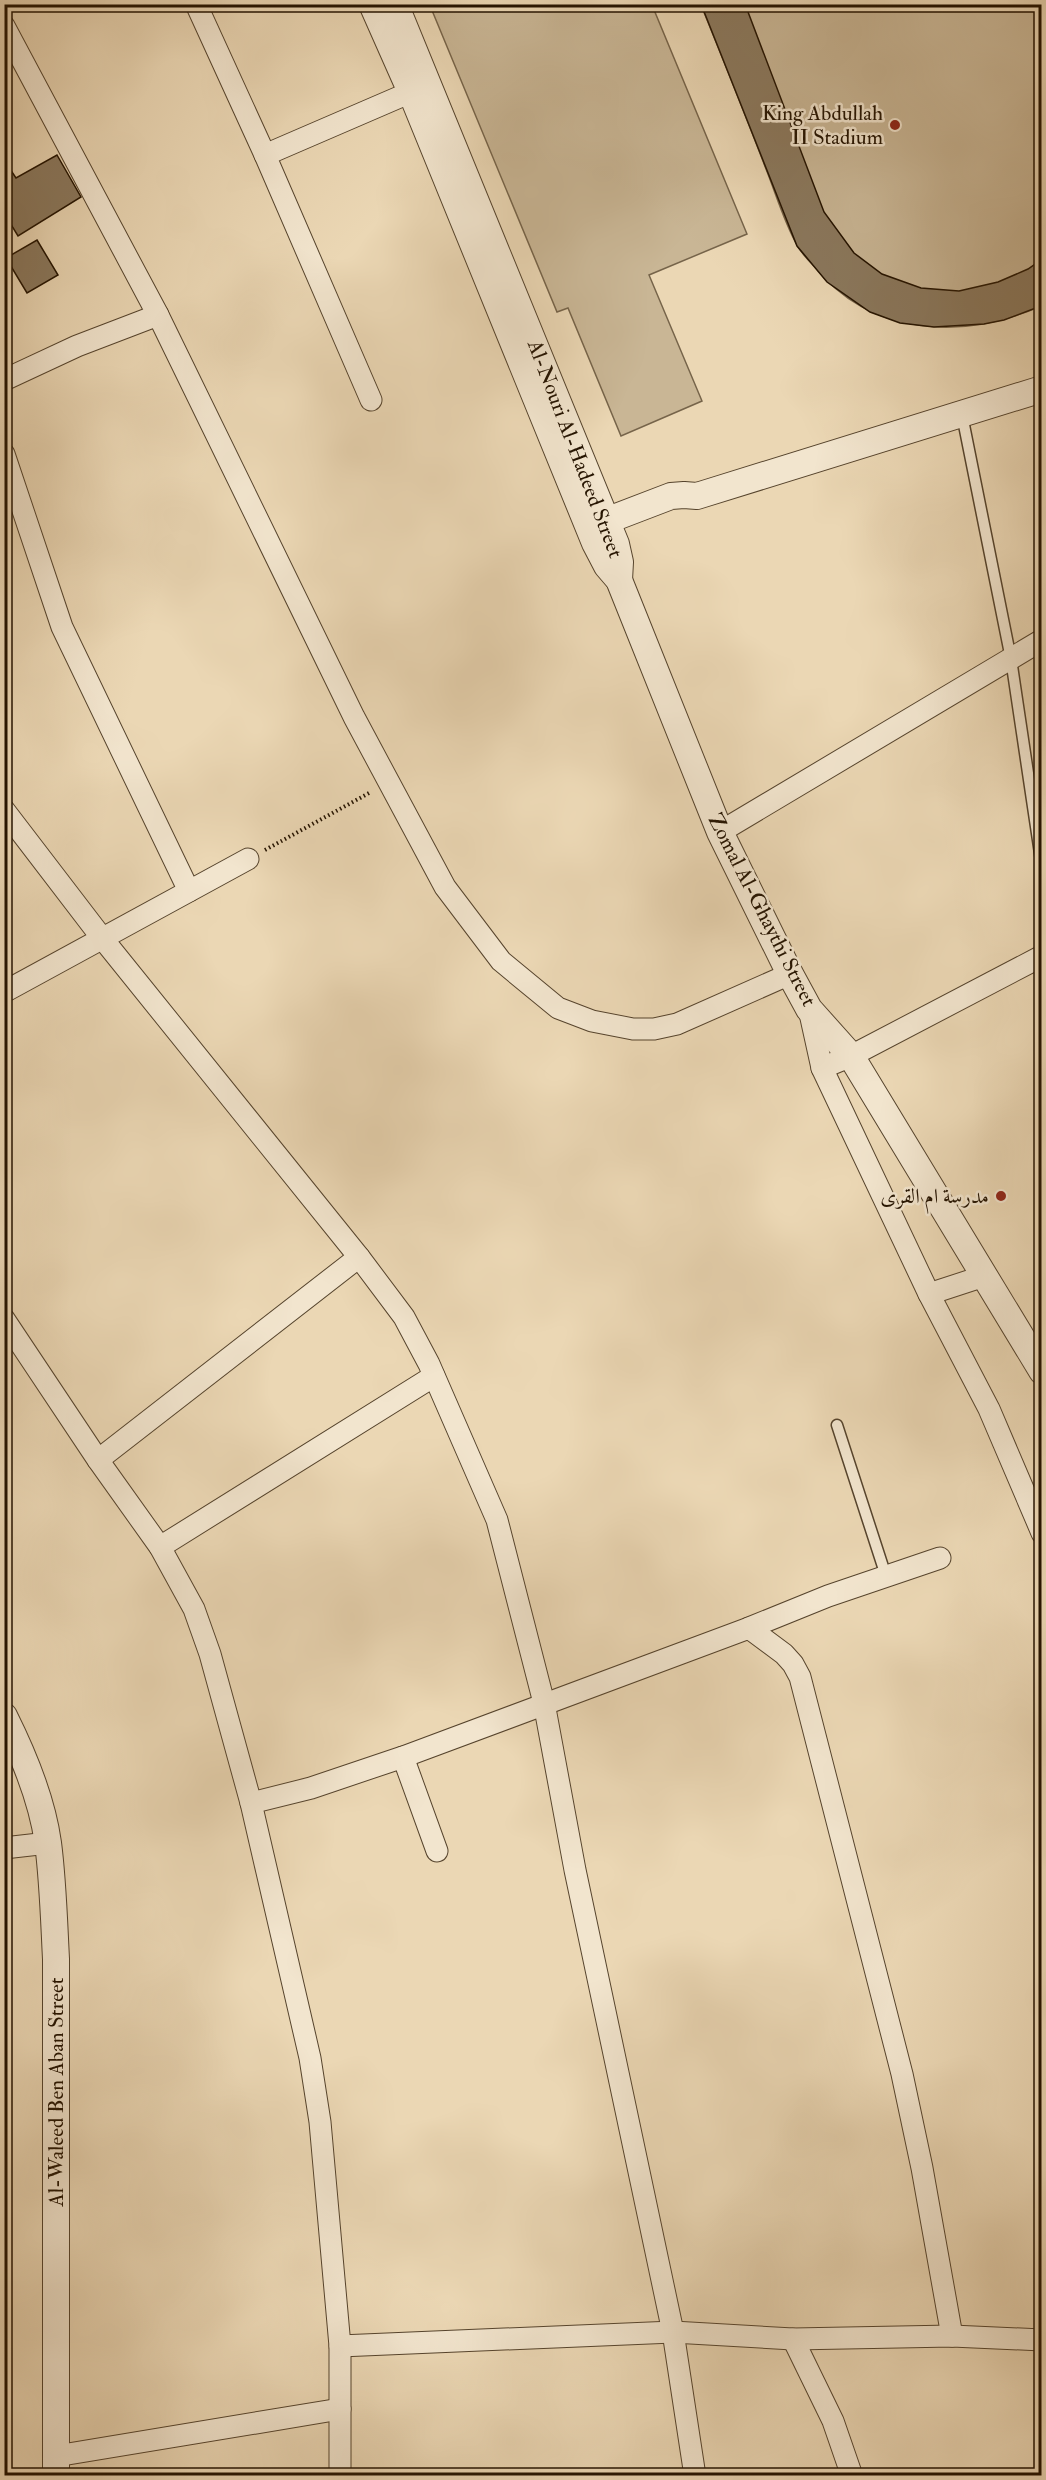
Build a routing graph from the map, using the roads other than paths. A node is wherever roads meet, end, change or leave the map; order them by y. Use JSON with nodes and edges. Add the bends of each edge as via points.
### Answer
{"nodes":[{"id":1,"x":196,"y":4,"type":"edge"},
{"id":2,"x":372,"y":4,"type":"edge"},
{"id":3,"x":395,"y":4,"type":"edge"},
{"id":4,"x":4,"y":26,"type":"edge"},
{"id":5,"x":411,"y":92,"type":"junction"},
{"id":6,"x":265,"y":155,"type":"junction"},
{"id":7,"x":159,"y":315,"type":"junction"},
{"id":8,"x":4,"y":380,"type":"edge"},
{"id":9,"x":1041,"y":389,"type":"edge"},
{"id":10,"x":371,"y":400,"type":"dead end"},
{"id":11,"x":962,"y":415,"type":"junction"},
{"id":12,"x":4,"y":454,"type":"edge"},
{"id":13,"x":601,"y":532,"type":"junction"},
{"id":14,"x":619,"y":580,"type":"joint"},
{"id":15,"x":1041,"y":640,"type":"edge"},
{"id":16,"x":1011,"y":659,"type":"junction"},
{"id":17,"x":9,"y":823,"type":"edge"},
{"id":18,"x":720,"y":832,"type":"junction"},
{"id":19,"x":248,"y":859,"type":"road end"},
{"id":20,"x":1041,"y":867,"type":"edge"},
{"id":21,"x":189,"y":891,"type":"junction"},
{"id":22,"x":102,"y":938,"type":"junction"},
{"id":23,"x":1041,"y":956,"type":"edge"},
{"id":24,"x":790,"y":974,"type":"junction"},
{"id":25,"x":4,"y":992,"type":"edge"},
{"id":26,"x":809,"y":1009,"type":"junction"},
{"id":27,"x":851,"y":1056,"type":"junction"},
{"id":28,"x":822,"y":1068,"type":"junction"},
{"id":29,"x":359,"y":1257,"type":"junction"},
{"id":30,"x":984,"y":1276,"type":"junction"},
{"id":31,"x":929,"y":1294,"type":"junction"},
{"id":32,"x":4,"y":1319,"type":"edge"},
{"id":33,"x":1041,"y":1371,"type":"edge"},
{"id":34,"x":434,"y":1376,"type":"junction"},
{"id":35,"x":837,"y":1425,"type":"dead end"},
{"id":36,"x":98,"y":1460,"type":"junction"},
{"id":37,"x":1041,"y":1533,"type":"edge"},
{"id":38,"x":160,"y":1547,"type":"junction"},
{"id":39,"x":940,"y":1558,"type":"dead end"},
{"id":40,"x":886,"y":1576,"type":"junction"},
{"id":41,"x":749,"y":1628,"type":"junction"},
{"id":42,"x":544,"y":1703,"type":"junction"},
{"id":43,"x":4,"y":1716,"type":"edge"},
{"id":44,"x":403,"y":1757,"type":"junction"},
{"id":45,"x":250,"y":1803,"type":"junction"},
{"id":46,"x":48,"y":1843,"type":"junction"},
{"id":47,"x":4,"y":1848,"type":"edge"},
{"id":48,"x":437,"y":1851,"type":"dead end"},
{"id":49,"x":673,"y":2332,"type":"junction"},
{"id":50,"x":952,"y":2336,"type":"junction"},
{"id":51,"x":793,"y":2339,"type":"junction"},
{"id":52,"x":1041,"y":2340,"type":"edge"},
{"id":53,"x":340,"y":2346,"type":"junction"},
{"id":54,"x":340,"y":2409,"type":"junction"},
{"id":55,"x":56,"y":2466,"type":"edge"},
{"id":56,"x":340,"y":2475,"type":"edge"},
{"id":57,"x":695,"y":2475,"type":"edge"},
{"id":58,"x":852,"y":2475,"type":"edge"}],
"edges":[{"from":1,"to":6,"type":"street"},
{"from":2,"to":5,"type":"street","name":"Al-Nouri Al-Hadeed Street"},
{"from":3,"to":13,"type":"street","name":"Al-Nouri Al-Hadeed Street"},
{"from":4,"to":7,"type":"street"},
{"from":5,"to":6,"type":"street"},
{"from":5,"to":13,"type":"street","name":"Al-Nouri Al-Hadeed Street"},
{"from":6,"to":10,"type":"street"},
{"from":7,"to":8,"type":"street","via":[[77,346]]},
{"from":7,"to":24,"type":"street","via":[[313,635],[389,782],[445,887],[501,961],[558,1008],[592,1021],[633,1029],[654,1029],[688,1020]]},
{"from":9,"to":11,"type":"street"},
{"from":11,"to":13,"type":"street","via":[[697,496],[677,512]]},
{"from":11,"to":16,"type":"lane"},
{"from":12,"to":21,"type":"street","via":[[62,627]]},
{"from":13,"to":14,"type":"street","name":"Al-Nouri Al-Hadeed Street","via":[[620,562]]},
{"from":14,"to":18,"type":"street","name":"Zomal Al-Ghaythi Street"},
{"from":15,"to":16,"type":"street"},
{"from":16,"to":18,"type":"street"},
{"from":16,"to":20,"type":"lane"},
{"from":17,"to":22,"type":"street"},
{"from":18,"to":24,"type":"street","name":"Zomal Al-Ghaythi Street"},
{"from":19,"to":21,"type":"street"},
{"from":21,"to":22,"type":"street"},
{"from":22,"to":25,"type":"street"},
{"from":22,"to":29,"type":"street"},
{"from":23,"to":27,"type":"street"},
{"from":24,"to":26,"type":"street","name":"Zomal Al-Ghaythi Street"},
{"from":26,"to":27,"type":"street","name":"Zomal Al-Ghaythi Street"},
{"from":26,"to":28,"type":"street"},
{"from":27,"to":28,"type":"street"},
{"from":27,"to":30,"type":"street","name":"Zomal Al-Ghaythi Street"},
{"from":28,"to":31,"type":"street"},
{"from":29,"to":34,"type":"street","via":[[404,1317]]},
{"from":29,"to":36,"type":"street"},
{"from":30,"to":31,"type":"street"},
{"from":30,"to":33,"type":"street","name":"Zomal Al-Ghaythi Street"},
{"from":31,"to":37,"type":"street","via":[[989,1409]]},
{"from":32,"to":36,"type":"street"},
{"from":34,"to":38,"type":"street"},
{"from":34,"to":42,"type":"street","via":[[497,1520]]},
{"from":35,"to":40,"type":"lane"},
{"from":36,"to":38,"type":"street"},
{"from":38,"to":45,"type":"street","via":[[194,1609],[210,1654]]},
{"from":39,"to":40,"type":"street"},
{"from":40,"to":41,"type":"street"},
{"from":41,"to":42,"type":"street"},
{"from":41,"to":50,"type":"street","via":[[784,1654],[800,1677],[907,2095]]},
{"from":42,"to":44,"type":"street"},
{"from":42,"to":49,"type":"street","via":[[575,1870]]},
{"from":43,"to":46,"type":"street","name":"Al-Waleed Ben Aban Street","via":[[31,1777]]},
{"from":44,"to":45,"type":"street","via":[[311,1788]]},
{"from":44,"to":48,"type":"street"},
{"from":45,"to":53,"type":"street","via":[[310,2058],[320,2122]]},
{"from":46,"to":47,"type":"street"},
{"from":46,"to":55,"type":"street","name":"Al-Waleed Ben Aban Street","via":[[56,1959]]},
{"from":49,"to":51,"type":"street"},
{"from":49,"to":53,"type":"street"},
{"from":49,"to":57,"type":"street"},
{"from":50,"to":51,"type":"street"},
{"from":50,"to":52,"type":"street"},
{"from":51,"to":58,"type":"street","via":[[833,2421]]},
{"from":53,"to":54,"type":"street"},
{"from":54,"to":55,"type":"street"},
{"from":54,"to":56,"type":"street"}]}
